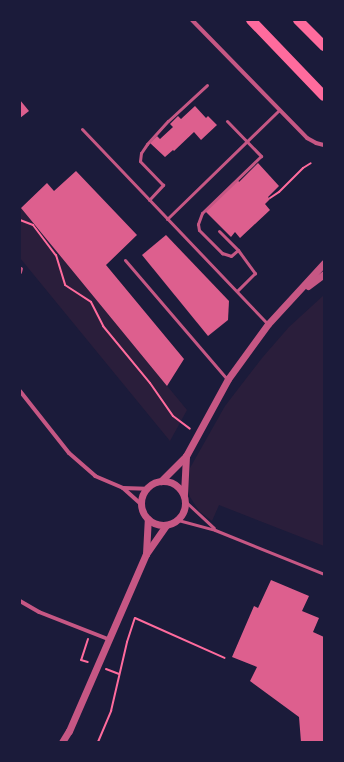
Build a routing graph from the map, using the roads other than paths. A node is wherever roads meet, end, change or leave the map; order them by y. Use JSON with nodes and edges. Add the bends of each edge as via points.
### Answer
{"nodes":[{"id":1,"x":250,"y":20,"type":"edge"},
{"id":2,"x":298,"y":20,"type":"edge"},
{"id":3,"x":193,"y":21,"type":"edge"},
{"id":4,"x":324,"y":46,"type":"edge"},
{"id":5,"x":207,"y":85,"type":"dead end"},
{"id":6,"x":324,"y":96,"type":"edge"},
{"id":7,"x":279,"y":110,"type":"junction"},
{"id":8,"x":228,"y":121,"type":"dead end"},
{"id":9,"x":82,"y":129,"type":"dead end"},
{"id":10,"x":247,"y":141,"type":"junction"},
{"id":11,"x":324,"y":144,"type":"edge"},
{"id":12,"x":149,"y":200,"type":"junction"},
{"id":13,"x":167,"y":219,"type":"junction"},
{"id":14,"x":219,"y":231,"type":"dead end"},
{"id":15,"x":238,"y":250,"type":"junction"},
{"id":16,"x":125,"y":260,"type":"dead end"},
{"id":17,"x":324,"y":263,"type":"edge"},
{"id":18,"x":324,"y":274,"type":"edge"},
{"id":19,"x":237,"y":291,"type":"junction"},
{"id":20,"x":300,"y":291,"type":"junction"},
{"id":21,"x":268,"y":324,"type":"junction"},
{"id":22,"x":228,"y":379,"type":"junction"},
{"id":23,"x":20,"y":391,"type":"edge"},
{"id":24,"x":186,"y":456,"type":"junction"},
{"id":25,"x":161,"y":481,"type":"junction"},
{"id":26,"x":123,"y":488,"type":"junction"},
{"id":27,"x":146,"y":489,"type":"junction"},
{"id":28,"x":184,"y":494,"type":"junction"},
{"id":29,"x":186,"y":502,"type":"junction"},
{"id":30,"x":141,"y":504,"type":"junction"},
{"id":31,"x":148,"y":519,"type":"junction"},
{"id":32,"x":178,"y":520,"type":"junction"},
{"id":33,"x":166,"y":525,"type":"junction"},
{"id":34,"x":215,"y":530,"type":"junction"},
{"id":35,"x":146,"y":554,"type":"junction"},
{"id":36,"x":324,"y":574,"type":"edge"},
{"id":37,"x":20,"y":601,"type":"edge"},
{"id":38,"x":108,"y":639,"type":"junction"},
{"id":39,"x":69,"y":731,"type":"junction"},
{"id":40,"x":62,"y":742,"type":"edge"},
{"id":41,"x":68,"y":742,"type":"edge"}],
"edges":[{"from":1,"to":6,"type":"highway"},
{"from":2,"to":4,"type":"highway"},
{"from":3,"to":7,"type":"street"},
{"from":5,"to":12,"type":"lane","via":[[168,121],[141,153],[140,162],[162,185]]},
{"from":7,"to":10,"type":"lane"},
{"from":7,"to":11,"type":"street","via":[[307,138]]},
{"from":8,"to":10,"type":"lane"},
{"from":9,"to":12,"type":"lane"},
{"from":10,"to":13,"type":"lane"},
{"from":10,"to":15,"type":"lane","via":[[261,156],[199,218],[199,230],[222,253],[231,256]]},
{"from":12,"to":13,"type":"lane"},
{"from":13,"to":19,"type":"lane"},
{"from":14,"to":15,"type":"lane"},
{"from":15,"to":19,"type":"lane","via":[[255,273]]},
{"from":16,"to":22,"type":"lane"},
{"from":17,"to":20,"type":"street"},
{"from":18,"to":20,"type":"street"},
{"from":19,"to":21,"type":"lane"},
{"from":20,"to":21,"type":"street"},
{"from":21,"to":22,"type":"street"},
{"from":22,"to":24,"type":"street"},
{"from":23,"to":26,"type":"street","via":[[69,453],[95,476]]},
{"from":24,"to":25,"type":"street"},
{"from":24,"to":28,"type":"street"},
{"from":25,"to":27,"type":"street"},
{"from":25,"to":28,"type":"street","via":[[176,485]]},
{"from":26,"to":27,"type":"street"},
{"from":26,"to":30,"type":"street"},
{"from":27,"to":30,"type":"street"},
{"from":28,"to":29,"type":"street"},
{"from":29,"to":32,"type":"street"},
{"from":29,"to":34,"type":"lane"},
{"from":30,"to":31,"type":"street"},
{"from":31,"to":33,"type":"street","via":[[158,525]]},
{"from":31,"to":35,"type":"street"},
{"from":32,"to":33,"type":"street"},
{"from":32,"to":34,"type":"lane"},
{"from":33,"to":35,"type":"street"},
{"from":34,"to":36,"type":"lane"},
{"from":35,"to":38,"type":"street"},
{"from":37,"to":38,"type":"street","via":[[39,612]]},
{"from":38,"to":39,"type":"street"},
{"from":39,"to":40,"type":"street"},
{"from":39,"to":41,"type":"street"}]}
